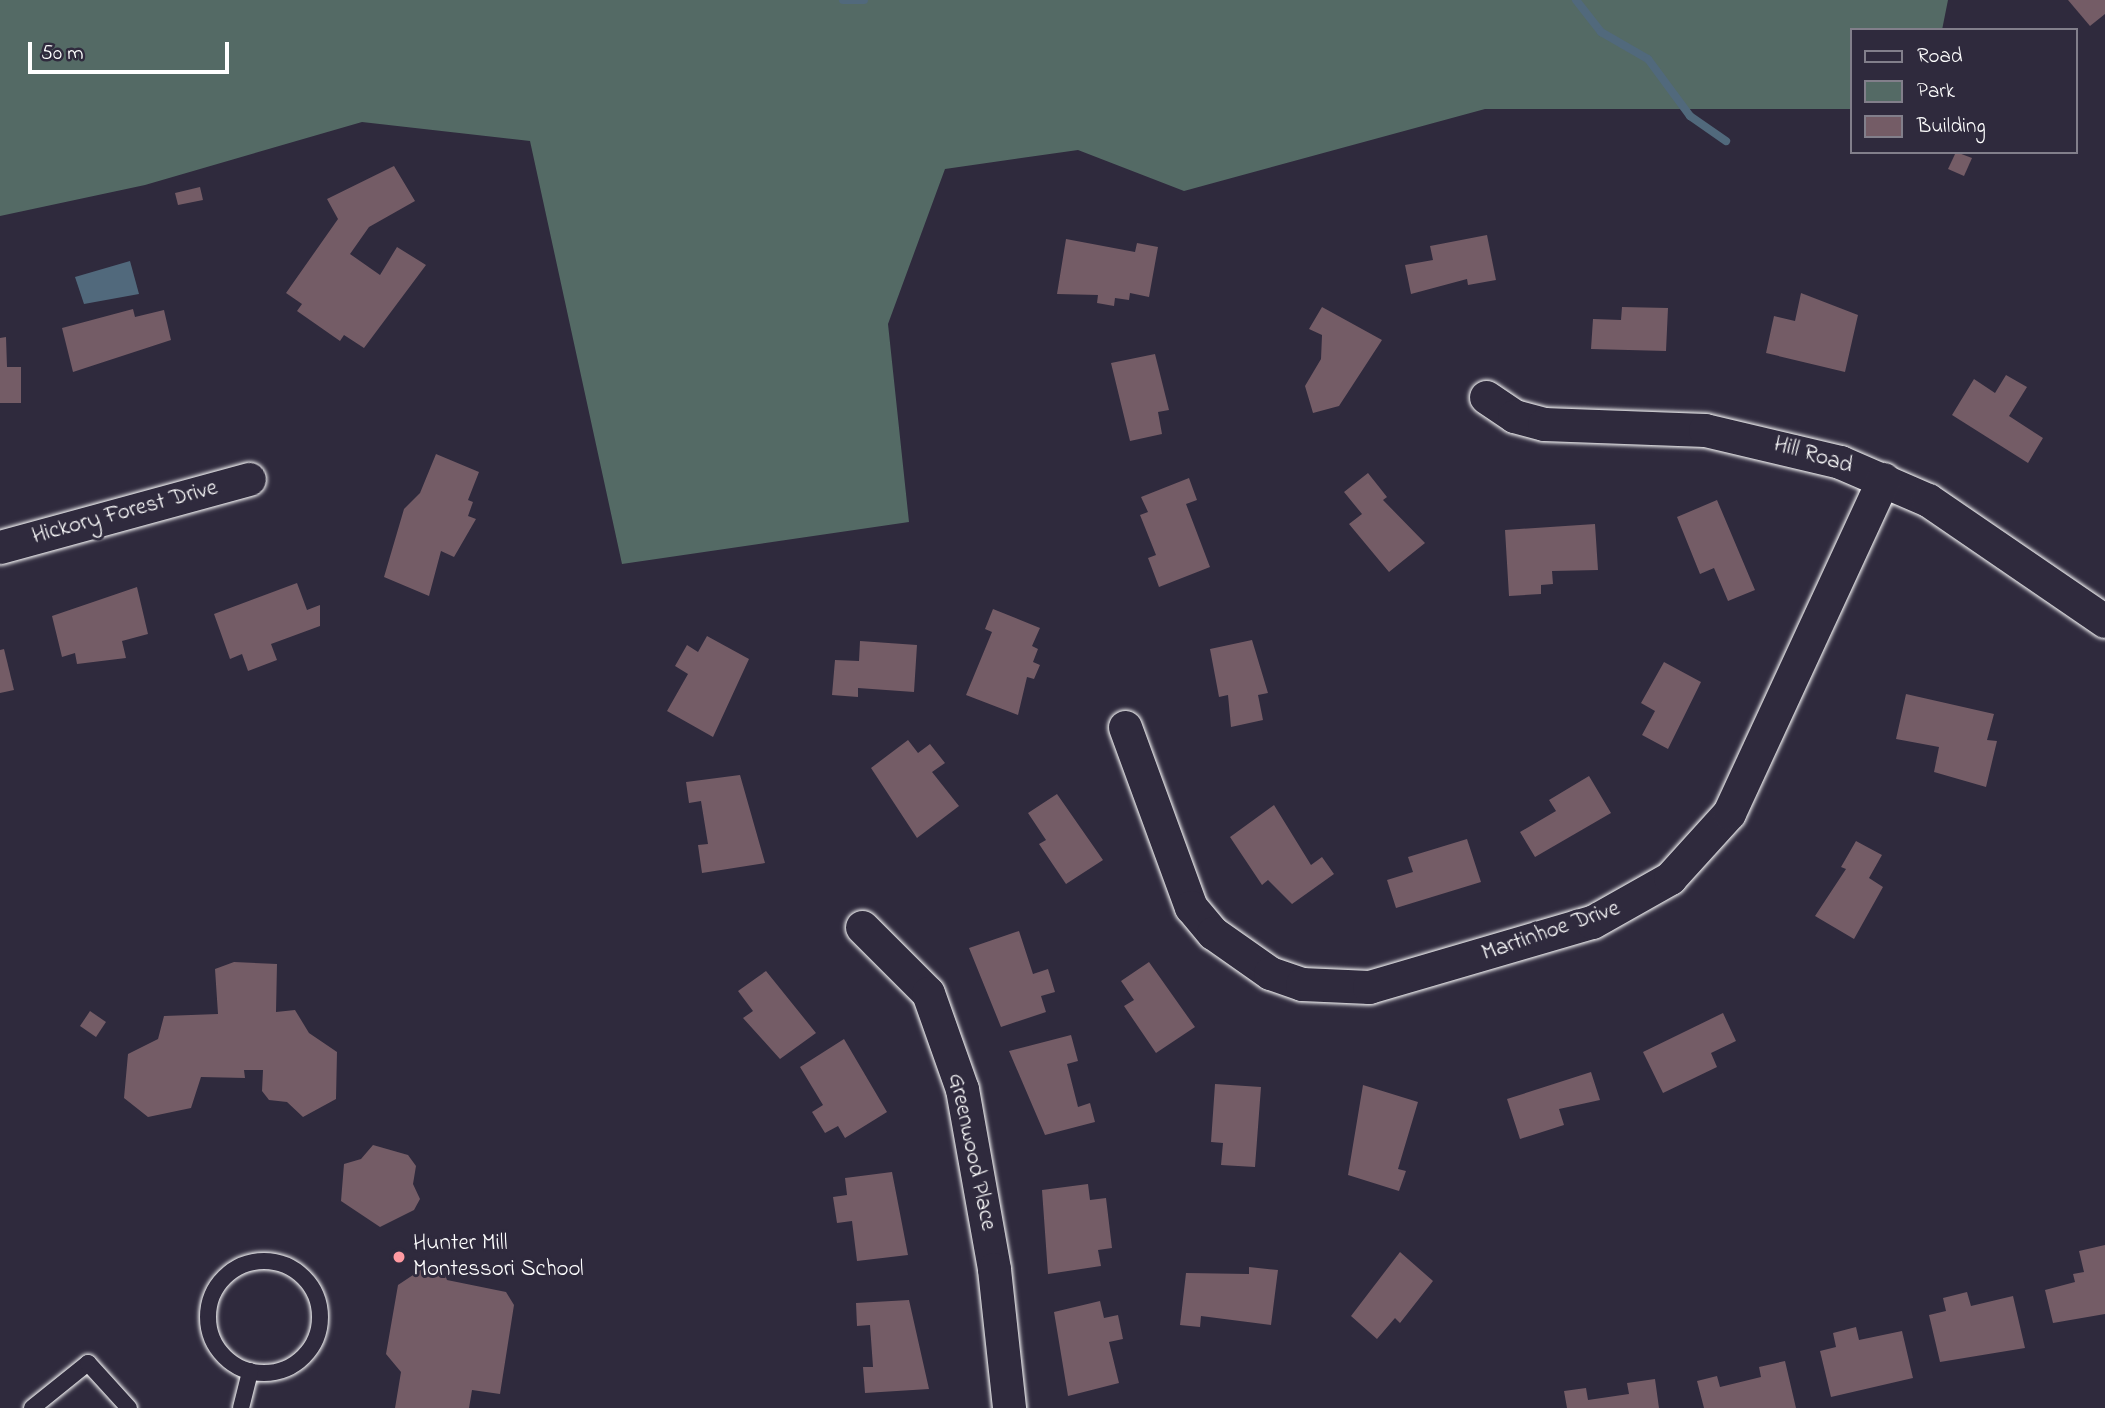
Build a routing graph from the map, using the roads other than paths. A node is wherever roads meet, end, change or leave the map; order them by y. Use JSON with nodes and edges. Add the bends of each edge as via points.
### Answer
{"nodes":[{"id":1,"x":1486,"y":397,"type":"dead end"},
{"id":2,"x":1883,"y":479,"type":"junction"},
{"id":3,"x":250,"y":480,"type":"dead end"},
{"id":4,"x":0,"y":547,"type":"edge"},
{"id":5,"x":2105,"y":621,"type":"edge"},
{"id":6,"x":1125,"y":727,"type":"dead end"},
{"id":7,"x":862,"y":927,"type":"dead end"},
{"id":8,"x":250,"y":1371,"type":"junction"},
{"id":9,"x":32,"y":1408,"type":"edge"},
{"id":10,"x":129,"y":1408,"type":"edge"},
{"id":11,"x":241,"y":1408,"type":"edge"},
{"id":12,"x":1009,"y":1408,"type":"edge"}],
"edges":[{"from":1,"to":2,"type":"street","name":"Hill Road","via":[[1514,415],[1544,424],[1705,430],[1775,443]]},
{"from":2,"to":5,"type":"street","name":"Hill Road","via":[[1972,527]]},
{"from":2,"to":6,"type":"street","name":"Martinhoe Drive","via":[[1729,813],[1670,878],[1592,922],[1369,987],[1302,984],[1270,973],[1213,933],[1191,907]]},
{"from":3,"to":4,"type":"street","name":"Hickory Forest Drive"},
{"from":7,"to":12,"type":"street","name":"Greenwood Place","via":[[928,993],[962,1089],[994,1269]]},
{"from":8,"to":8,"type":"lane","via":[[294,1364],[320,1327],[314,1291],[303,1276],[270,1261],[243,1265],[220,1281],[208,1316],[219,1351]]},
{"from":8,"to":11,"type":"lane"},
{"from":9,"to":10,"type":"lane","via":[[88,1363]]}]}
